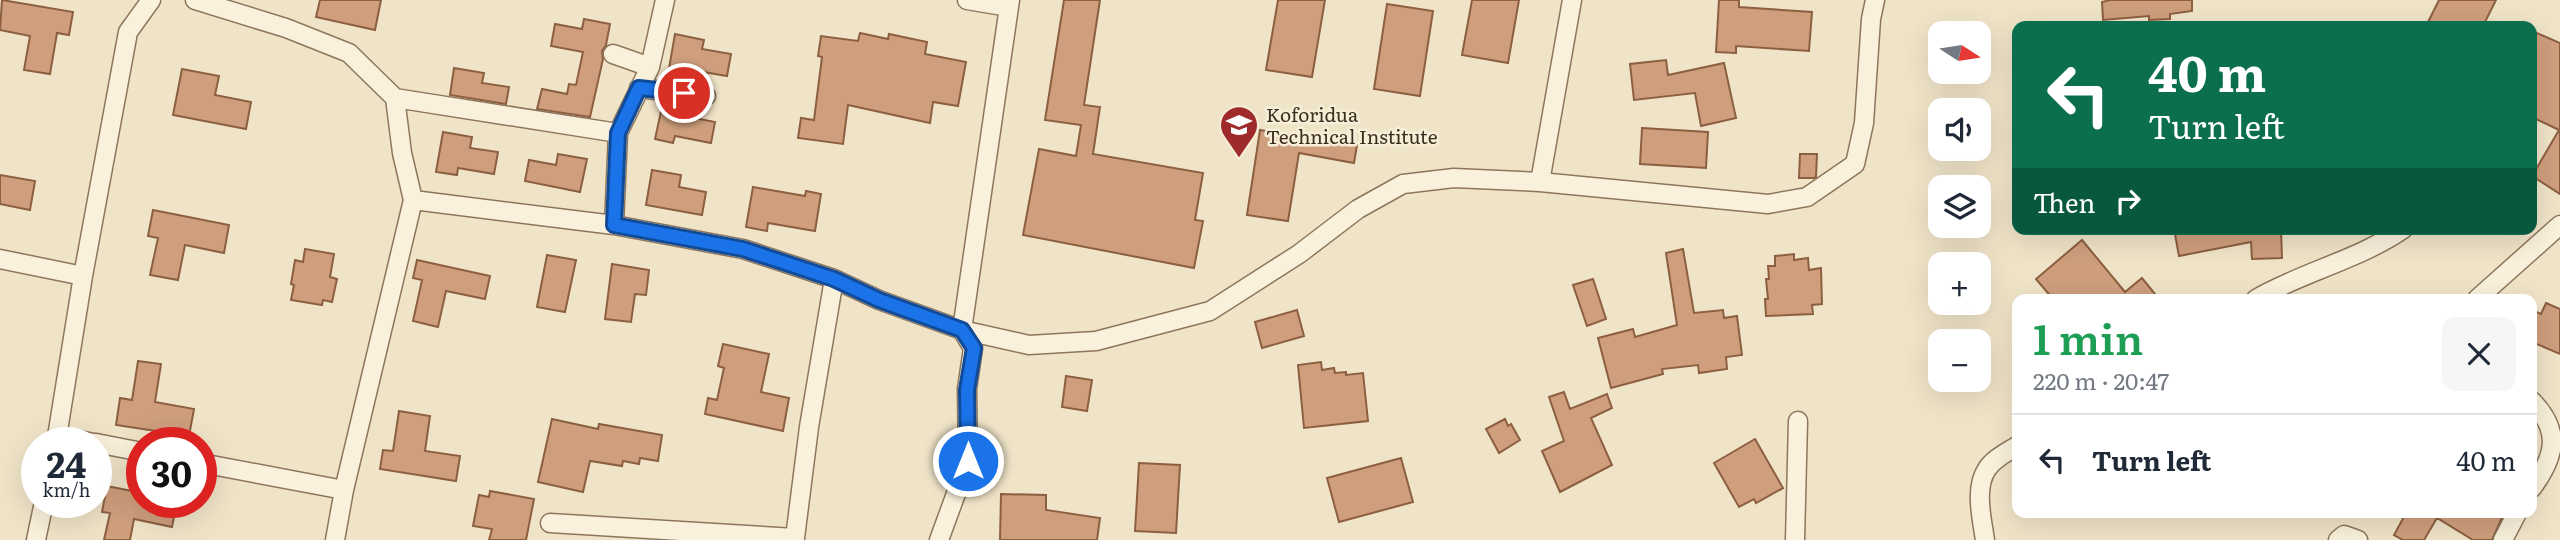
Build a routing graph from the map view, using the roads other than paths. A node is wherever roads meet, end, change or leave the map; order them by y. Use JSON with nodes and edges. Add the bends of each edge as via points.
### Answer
{"nodes":[{"id":1,"x":151,"y":0,"type":"edge"},
{"id":2,"x":195,"y":0,"type":"edge"},
{"id":3,"x":665,"y":0,"type":"edge"},
{"id":4,"x":967,"y":0,"type":"edge"},
{"id":5,"x":1572,"y":0,"type":"edge"},
{"id":6,"x":1875,"y":0,"type":"edge"},
{"id":7,"x":1009,"y":4,"type":"edge"},
{"id":8,"x":613,"y":54,"type":"dead end"},
{"id":9,"x":650,"y":67,"type":"junction"},
{"id":10,"x":639,"y":88,"type":"junction"},
{"id":11,"x":706,"y":96,"type":"dead end"},
{"id":12,"x":395,"y":98,"type":"junction"},
{"id":13,"x":618,"y":133,"type":"junction"},
{"id":14,"x":1540,"y":182,"type":"junction"},
{"id":15,"x":413,"y":200,"type":"junction"},
{"id":16,"x":614,"y":225,"type":"junction"},
{"id":17,"x":2560,"y":225,"type":"edge"},
{"id":18,"x":2391,"y":235,"type":"edge"},
{"id":19,"x":0,"y":259,"type":"edge"},
{"id":20,"x":83,"y":275,"type":"junction"},
{"id":21,"x":834,"y":279,"type":"junction"},
{"id":22,"x":2265,"y":294,"type":"edge"},
{"id":23,"x":2483,"y":294,"type":"edge"},
{"id":24,"x":962,"y":330,"type":"junction"},
{"id":25,"x":2546,"y":409,"type":"edge"},
{"id":26,"x":1798,"y":421,"type":"dead end"},
{"id":27,"x":59,"y":427,"type":"edge"},
{"id":28,"x":2012,"y":449,"type":"edge"},
{"id":29,"x":217,"y":466,"type":"edge"},
{"id":30,"x":2537,"y":481,"type":"edge"},
{"id":31,"x":344,"y":490,"type":"junction"},
{"id":32,"x":41,"y":518,"type":"edge"},
{"id":33,"x":2514,"y":518,"type":"edge"},
{"id":34,"x":550,"y":523,"type":"dead end"},
{"id":35,"x":36,"y":540,"type":"edge"},
{"id":36,"x":335,"y":540,"type":"edge"},
{"id":37,"x":939,"y":540,"type":"edge"},
{"id":38,"x":1796,"y":540,"type":"edge"},
{"id":39,"x":1985,"y":540,"type":"edge"},
{"id":40,"x":2337,"y":540,"type":"edge"},
{"id":41,"x":2358,"y":540,"type":"edge"},
{"id":42,"x":2503,"y":540,"type":"edge"}],
"edges":[{"from":1,"to":20,"type":"street","via":[[128,32]]},
{"from":2,"to":12,"type":"street","via":[[349,53]]},
{"from":3,"to":9,"type":"street"},
{"from":4,"to":7,"type":"street"},
{"from":5,"to":14,"type":"street"},
{"from":6,"to":14,"type":"street","via":[[1864,123],[1855,164],[1807,197],[1768,204]]},
{"from":7,"to":24,"type":"street"},
{"from":8,"to":9,"type":"street"},
{"from":9,"to":10,"type":"street"},
{"from":10,"to":11,"type":"street"},
{"from":10,"to":13,"type":"street"},
{"from":12,"to":13,"type":"street"},
{"from":12,"to":15,"type":"street"},
{"from":13,"to":16,"type":"street"},
{"from":14,"to":24,"type":"street","via":[[1454,178],[1403,184],[1210,311],[1096,341],[1029,345]]},
{"from":15,"to":16,"type":"street"},
{"from":15,"to":31,"type":"street"},
{"from":16,"to":21,"type":"street","via":[[743,249]]},
{"from":17,"to":23,"type":"street"},
{"from":18,"to":22,"type":"street"},
{"from":19,"to":20,"type":"street"},
{"from":20,"to":27,"type":"street"},
{"from":21,"to":24,"type":"street"},
{"from":21,"to":34,"type":"street","via":[[795,538]]},
{"from":24,"to":37,"type":"street","via":[[974,348],[967,390],[968,461]]},
{"from":25,"to":30,"type":"street","via":[[2557,438],[2550,463]]},
{"from":26,"to":38,"type":"street"},
{"from":28,"to":39,"type":"street","via":[[1987,469],[1981,483]]},
{"from":29,"to":31,"type":"street"},
{"from":31,"to":36,"type":"street"},
{"from":32,"to":35,"type":"street"},
{"from":33,"to":42,"type":"street"},
{"from":40,"to":41,"type":"street","via":[[2344,535]]}]}
